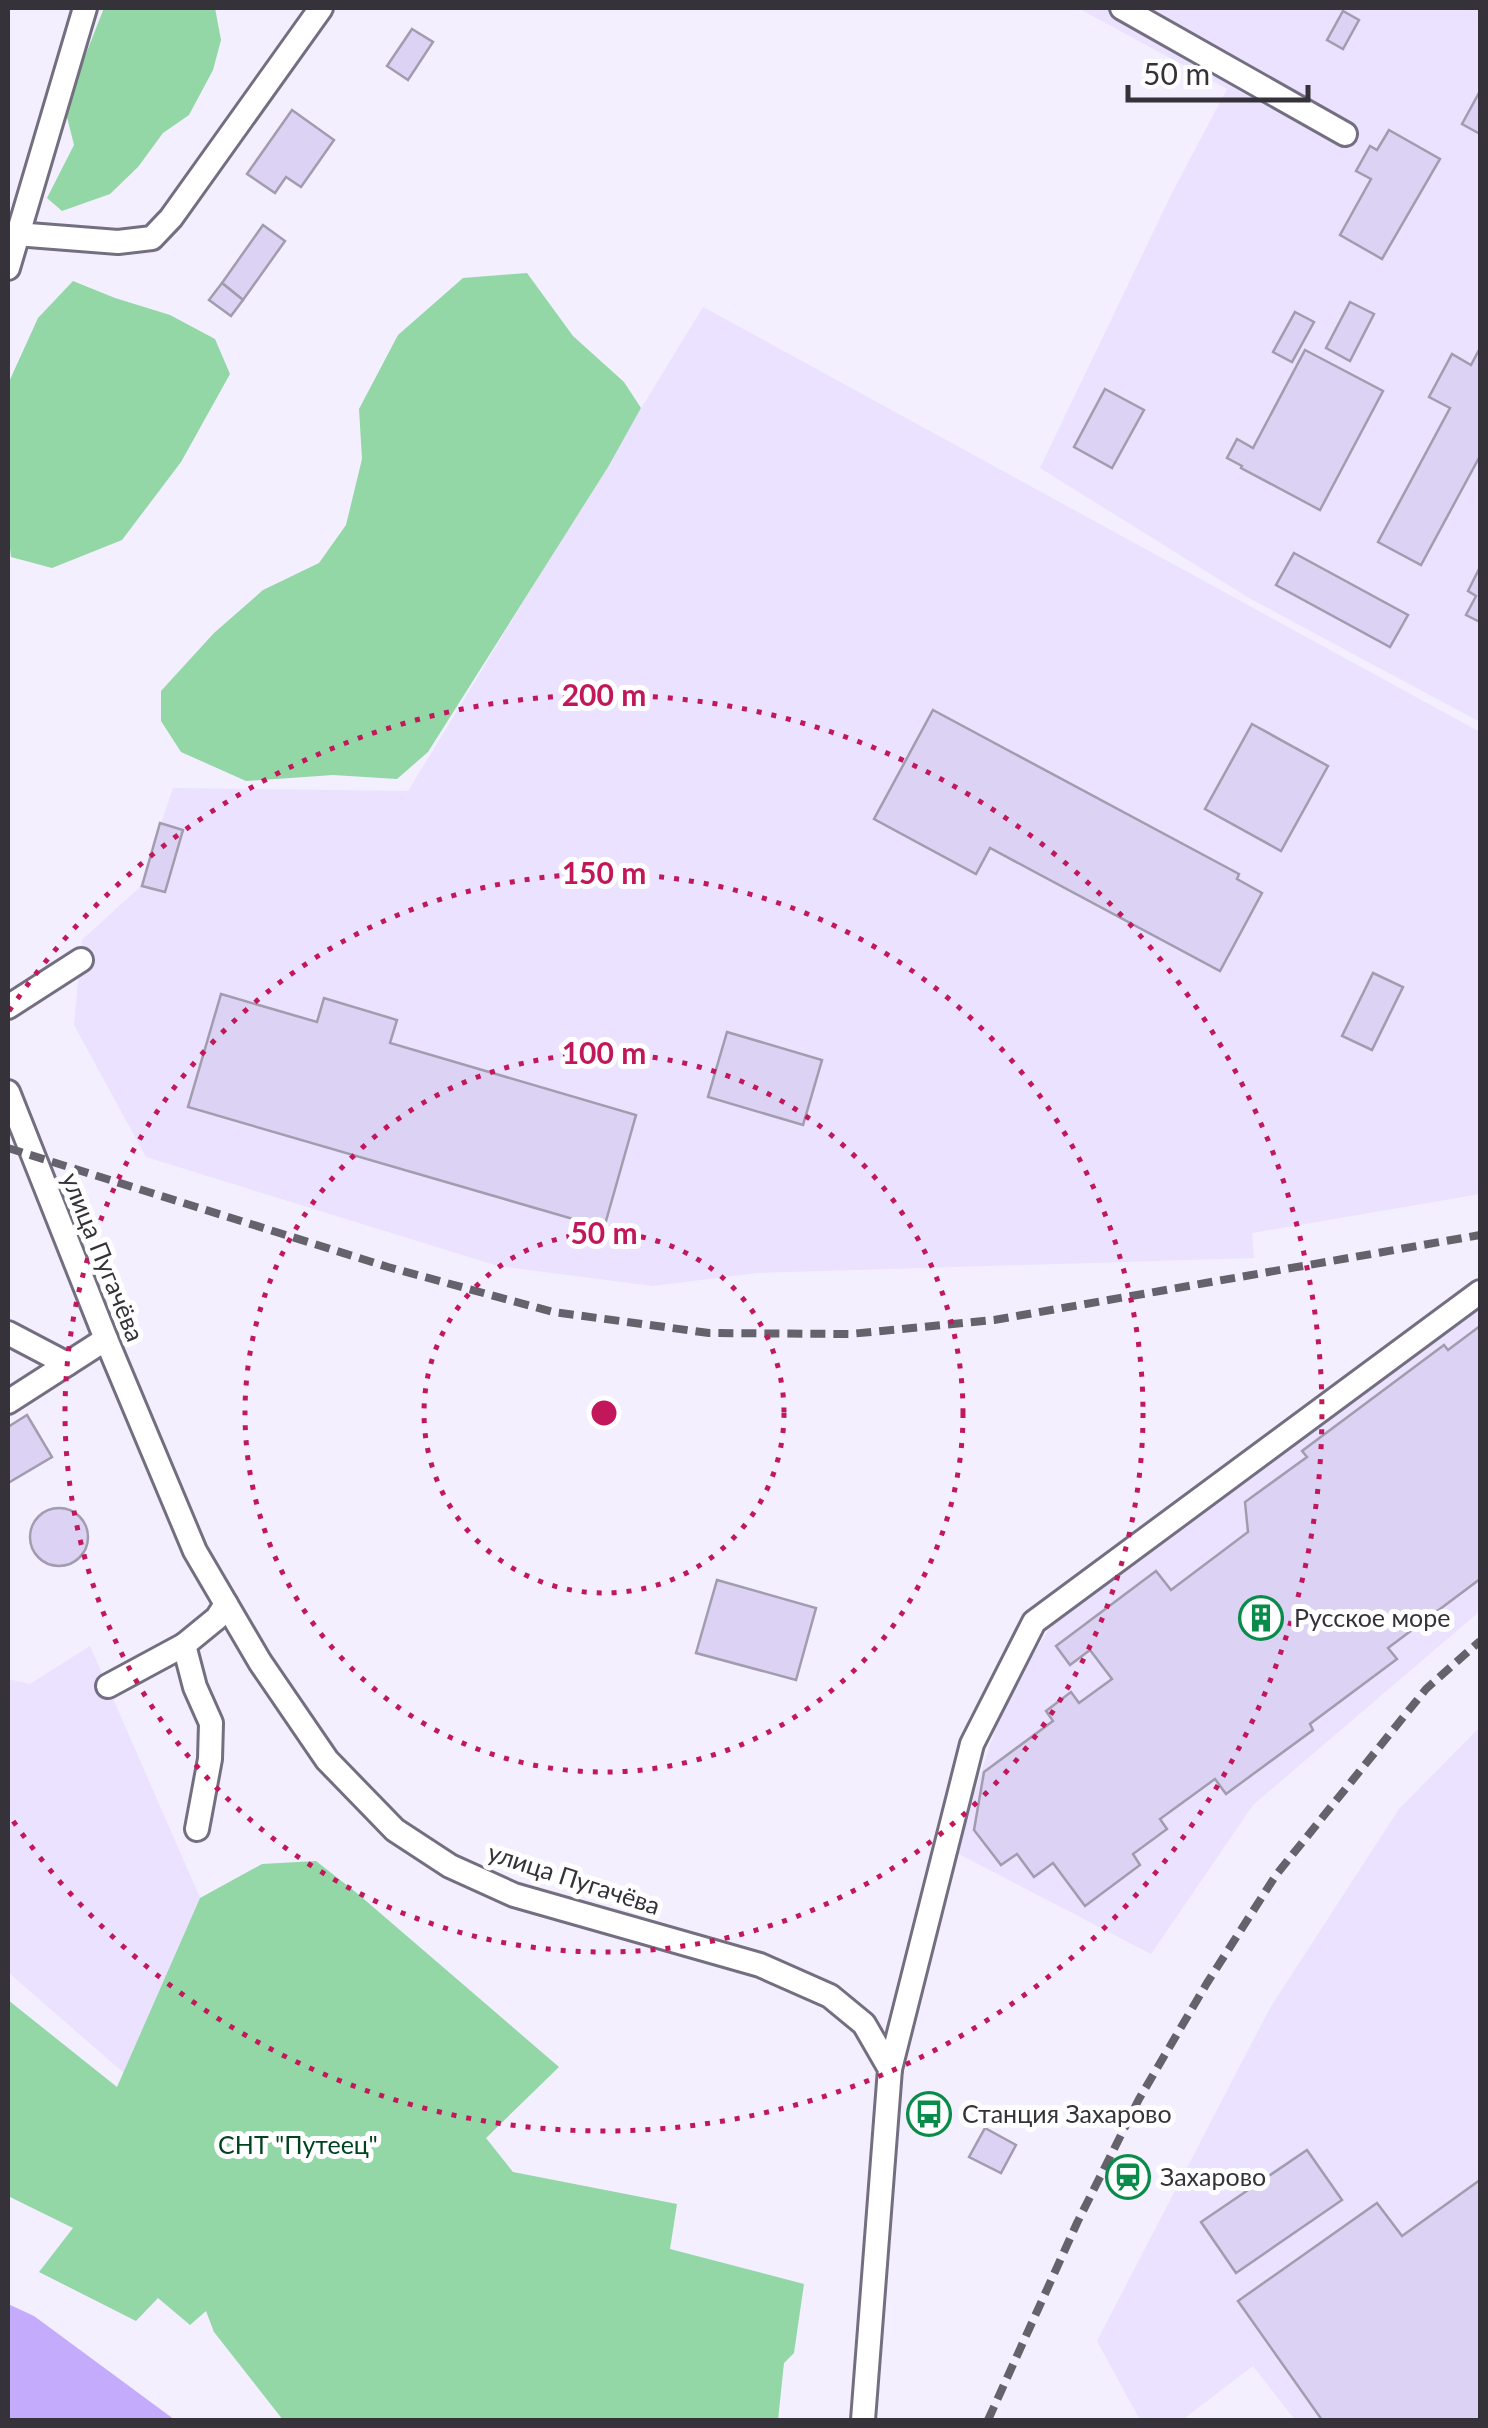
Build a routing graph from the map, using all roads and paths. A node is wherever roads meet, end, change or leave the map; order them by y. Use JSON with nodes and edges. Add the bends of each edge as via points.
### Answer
{"nodes":[{"id":1,"x":85,"y":8,"type":"edge"},
{"id":2,"x":321,"y":8,"type":"edge"},
{"id":3,"x":1122,"y":8,"type":"edge"},
{"id":4,"x":1344,"y":134,"type":"dead end"},
{"id":5,"x":16,"y":234,"type":"junction"},
{"id":6,"x":8,"y":268,"type":"edge"},
{"id":7,"x":80,"y":960,"type":"dead end"},
{"id":8,"x":8,"y":1007,"type":"edge"},
{"id":9,"x":8,"y":1092,"type":"edge"},
{"id":10,"x":1480,"y":1292,"type":"edge"},
{"id":11,"x":8,"y":1333,"type":"edge"},
{"id":12,"x":106,"y":1339,"type":"junction"},
{"id":13,"x":67,"y":1364,"type":"junction"},
{"id":14,"x":8,"y":1402,"type":"edge"},
{"id":15,"x":226,"y":1604,"type":"junction"},
{"id":16,"x":184,"y":1646,"type":"junction"},
{"id":17,"x":108,"y":1686,"type":"dead end"},
{"id":18,"x":197,"y":1828,"type":"dead end"},
{"id":19,"x":890,"y":2070,"type":"junction"},
{"id":20,"x":863,"y":2420,"type":"edge"}],
"edges":[{"from":1,"to":5,"type":"street"},
{"from":2,"to":5,"type":"street","via":[[152,238]]},
{"from":3,"to":4,"type":"street"},
{"from":5,"to":6,"type":"street"},
{"from":7,"to":8,"type":"street"},
{"from":9,"to":12,"type":"street","name":"улица Пугачёва"},
{"from":10,"to":19,"type":"street","via":[[1034,1622],[972,1744]]},
{"from":11,"to":13,"type":"street"},
{"from":12,"to":13,"type":"street"},
{"from":12,"to":15,"type":"street","name":"улица Пугачёва","via":[[196,1551]]},
{"from":13,"to":14,"type":"street"},
{"from":15,"to":16,"type":"street"},
{"from":15,"to":19,"type":"street","name":"улица Пугачёва","via":[[327,1760],[395,1830],[450,1866],[514,1895],[760,1965],[830,1996],[864,2024]]},
{"from":16,"to":17,"type":"street"},
{"from":16,"to":18,"type":"street","via":[[211,1722]]},
{"from":19,"to":20,"type":"street","via":[[875,2376]]}]}
